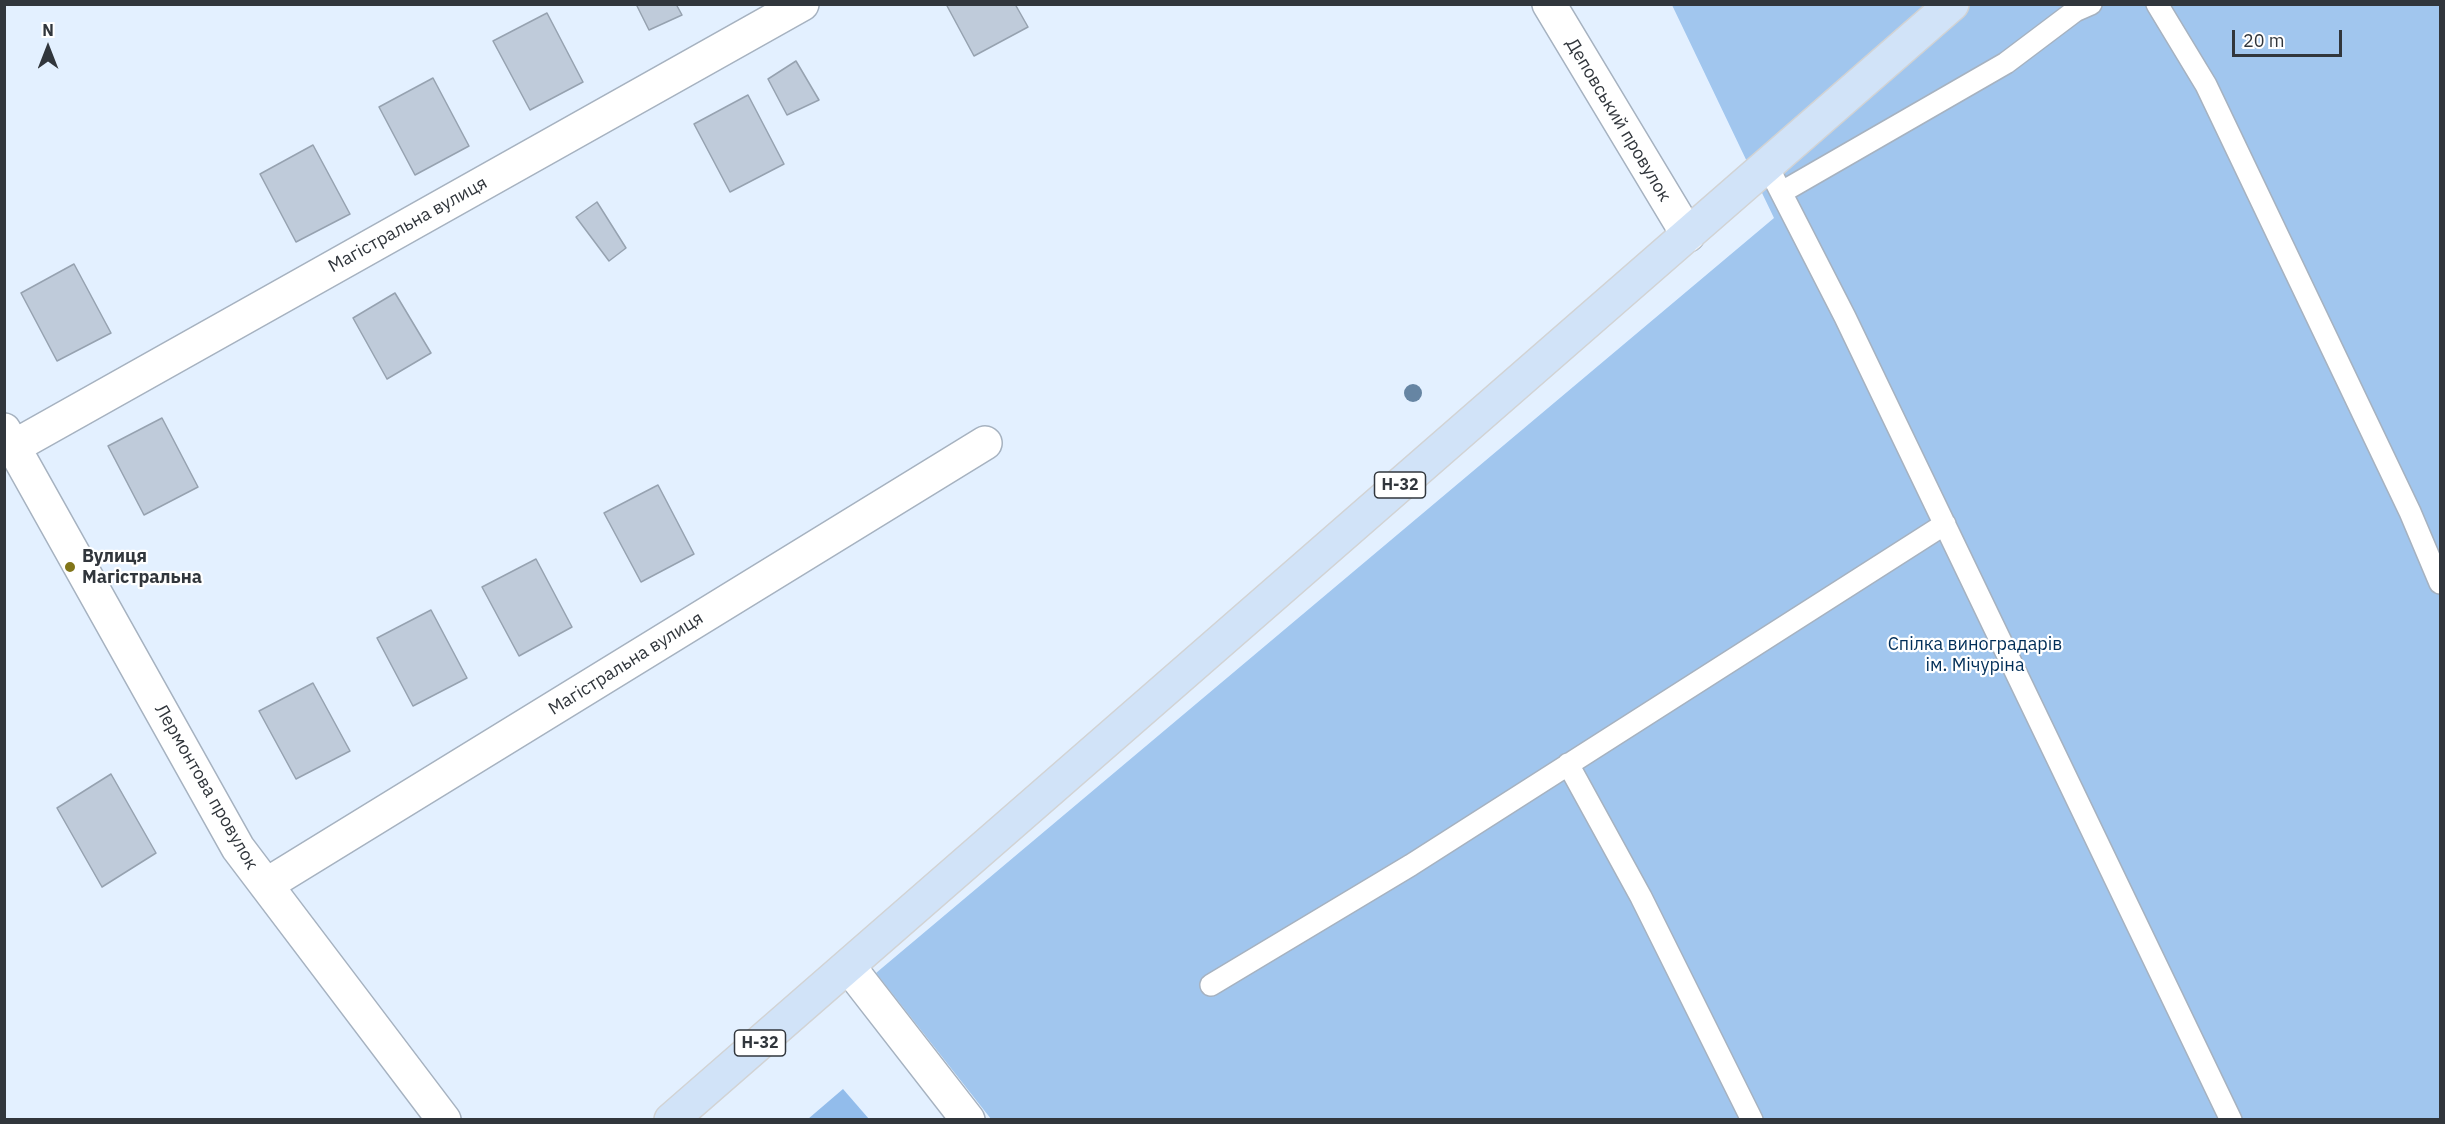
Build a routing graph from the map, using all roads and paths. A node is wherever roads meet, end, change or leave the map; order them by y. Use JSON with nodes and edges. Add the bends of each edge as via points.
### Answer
{"nodes":[{"id":1,"x":802,"y":4,"type":"edge"},
{"id":2,"x":1549,"y":4,"type":"edge"},
{"id":3,"x":1952,"y":4,"type":"edge"},
{"id":4,"x":2091,"y":4,"type":"edge"},
{"id":5,"x":2157,"y":4,"type":"edge"},
{"id":6,"x":1774,"y":179,"type":"junction"},
{"id":7,"x":1688,"y":235,"type":"junction"},
{"id":8,"x":10,"y":438,"type":"edge"},
{"id":9,"x":986,"y":443,"type":"dead end"},
{"id":10,"x":1945,"y":525,"type":"junction"},
{"id":11,"x":2440,"y":583,"type":"edge"},
{"id":12,"x":1568,"y":765,"type":"junction"},
{"id":13,"x":266,"y":885,"type":"junction"},
{"id":14,"x":849,"y":967,"type":"junction"},
{"id":15,"x":1211,"y":985,"type":"dead end"},
{"id":16,"x":444,"y":1119,"type":"edge"},
{"id":17,"x":672,"y":1119,"type":"edge"},
{"id":18,"x":968,"y":1119,"type":"edge"},
{"id":19,"x":1752,"y":1119,"type":"edge"},
{"id":20,"x":2231,"y":1119,"type":"edge"}],
"edges":[{"from":1,"to":8,"type":"street","name":"Магістральна вулиця"},
{"from":2,"to":7,"type":"street","name":"Деповський провулок"},
{"from":3,"to":6,"type":"main road","number":"Н-32"},
{"from":4,"to":6,"type":"lane","via":[[2006,63]]},
{"from":5,"to":11,"type":"lane","via":[[2206,85],[2410,512]]},
{"from":6,"to":7,"type":"main road","number":"Н-32"},
{"from":6,"to":10,"type":"lane"},
{"from":7,"to":14,"type":"main road","number":"Н-32"},
{"from":8,"to":13,"type":"street","name":"Лермонтова провулок","via":[[238,848]]},
{"from":9,"to":13,"type":"street","name":"Магістральна вулиця"},
{"from":10,"to":12,"type":"lane"},
{"from":10,"to":20,"type":"lane"},
{"from":12,"to":15,"type":"lane"},
{"from":12,"to":19,"type":"lane","via":[[1641,897]]},
{"from":13,"to":16,"type":"street","name":"Лермонтова провулок"},
{"from":14,"to":17,"type":"main road","number":"Н-32"},
{"from":14,"to":18,"type":"street"}]}
